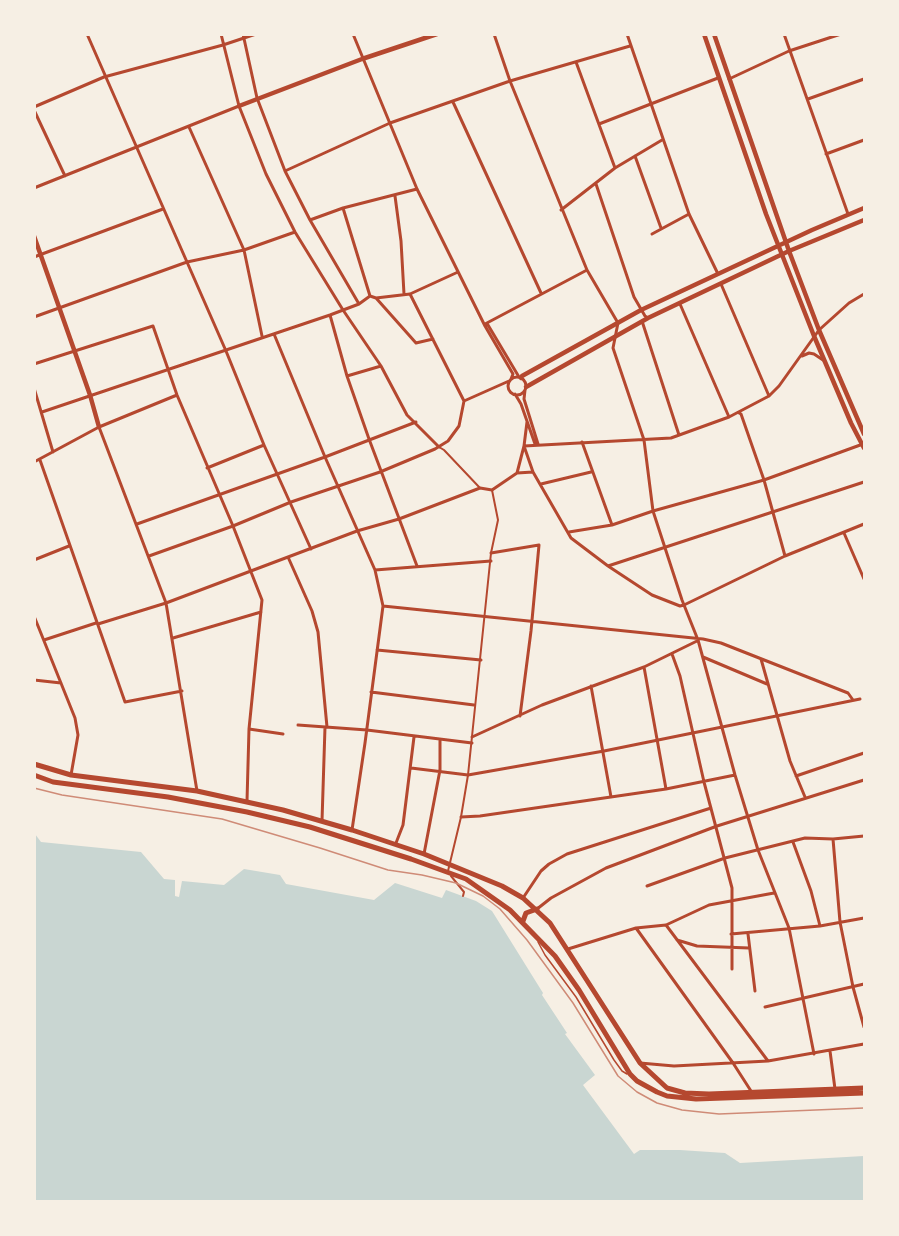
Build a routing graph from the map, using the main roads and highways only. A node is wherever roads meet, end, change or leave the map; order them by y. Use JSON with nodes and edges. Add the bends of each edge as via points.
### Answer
{"nodes":[{"id":1,"x":437,"y":34,"type":"edge"},
{"id":2,"x":704,"y":34,"type":"edge"},
{"id":3,"x":714,"y":34,"type":"edge"},
{"id":4,"x":239,"y":106,"type":"road end"},
{"id":5,"x":864,"y":208,"type":"edge"},
{"id":6,"x":864,"y":220,"type":"edge"},
{"id":7,"x":34,"y":236,"type":"edge"},
{"id":8,"x":786,"y":243,"type":"junction"},
{"id":9,"x":779,"y":246,"type":"junction"},
{"id":10,"x":789,"y":251,"type":"junction"},
{"id":11,"x":783,"y":254,"type":"junction"},
{"id":12,"x":520,"y":378,"type":"road end"},
{"id":13,"x":525,"y":388,"type":"road end"},
{"id":14,"x":99,"y":427,"type":"road end"},
{"id":15,"x":864,"y":434,"type":"edge"},
{"id":16,"x":864,"y":446,"type":"edge"},
{"id":17,"x":34,"y":764,"type":"edge"},
{"id":18,"x":58,"y":771,"type":"junction"},
{"id":19,"x":34,"y":775,"type":"edge"},
{"id":20,"x":71,"y":775,"type":"junction"},
{"id":21,"x":87,"y":777,"type":"junction"},
{"id":22,"x":53,"y":782,"type":"junction"},
{"id":23,"x":70,"y":785,"type":"junction"},
{"id":24,"x":85,"y":787,"type":"junction"},
{"id":25,"x":537,"y":909,"type":"junction"},
{"id":26,"x":525,"y":923,"type":"junction"},
{"id":27,"x":640,"y":1063,"type":"junction"},
{"id":28,"x":630,"y":1074,"type":"junction"},
{"id":29,"x":864,"y":1091,"type":"edge"}],
"edges":[{"from":1,"to":4,"type":"main road"},
{"from":2,"to":9,"type":"main road"},
{"from":3,"to":8,"type":"main road"},
{"from":5,"to":8,"type":"main road"},
{"from":6,"to":10,"type":"main road"},
{"from":7,"to":14,"type":"main road"},
{"from":8,"to":9,"type":"main road"},
{"from":8,"to":10,"type":"main road"},
{"from":9,"to":11,"type":"main road"},
{"from":9,"to":12,"type":"main road","via":[[641,310]]},
{"from":10,"to":11,"type":"main road"},
{"from":10,"to":15,"type":"main road"},
{"from":11,"to":13,"type":"main road","via":[[642,321]]},
{"from":11,"to":16,"type":"main road","via":[[825,363]]},
{"from":17,"to":18,"type":"main road"},
{"from":18,"to":20,"type":"main road"},
{"from":18,"to":22,"type":"main road"},
{"from":19,"to":22,"type":"main road"},
{"from":20,"to":21,"type":"main road"},
{"from":20,"to":23,"type":"main road"},
{"from":21,"to":24,"type":"main road"},
{"from":21,"to":25,"type":"main road","via":[[197,791],[322,821],[449,863],[502,886]]},
{"from":22,"to":23,"type":"main road"},
{"from":23,"to":24,"type":"main road"},
{"from":24,"to":26,"type":"main road","via":[[168,797],[310,827],[466,879]]},
{"from":25,"to":26,"type":"main road","via":[[526,913]]},
{"from":25,"to":27,"type":"main road","via":[[550,922]]},
{"from":26,"to":28,"type":"main road","via":[[567,972]]},
{"from":27,"to":28,"type":"main road","via":[[641,1070]]},
{"from":27,"to":29,"type":"main road","via":[[660,1083],[675,1091]]},
{"from":28,"to":29,"type":"main road","via":[[657,1092],[696,1100]]}]}
